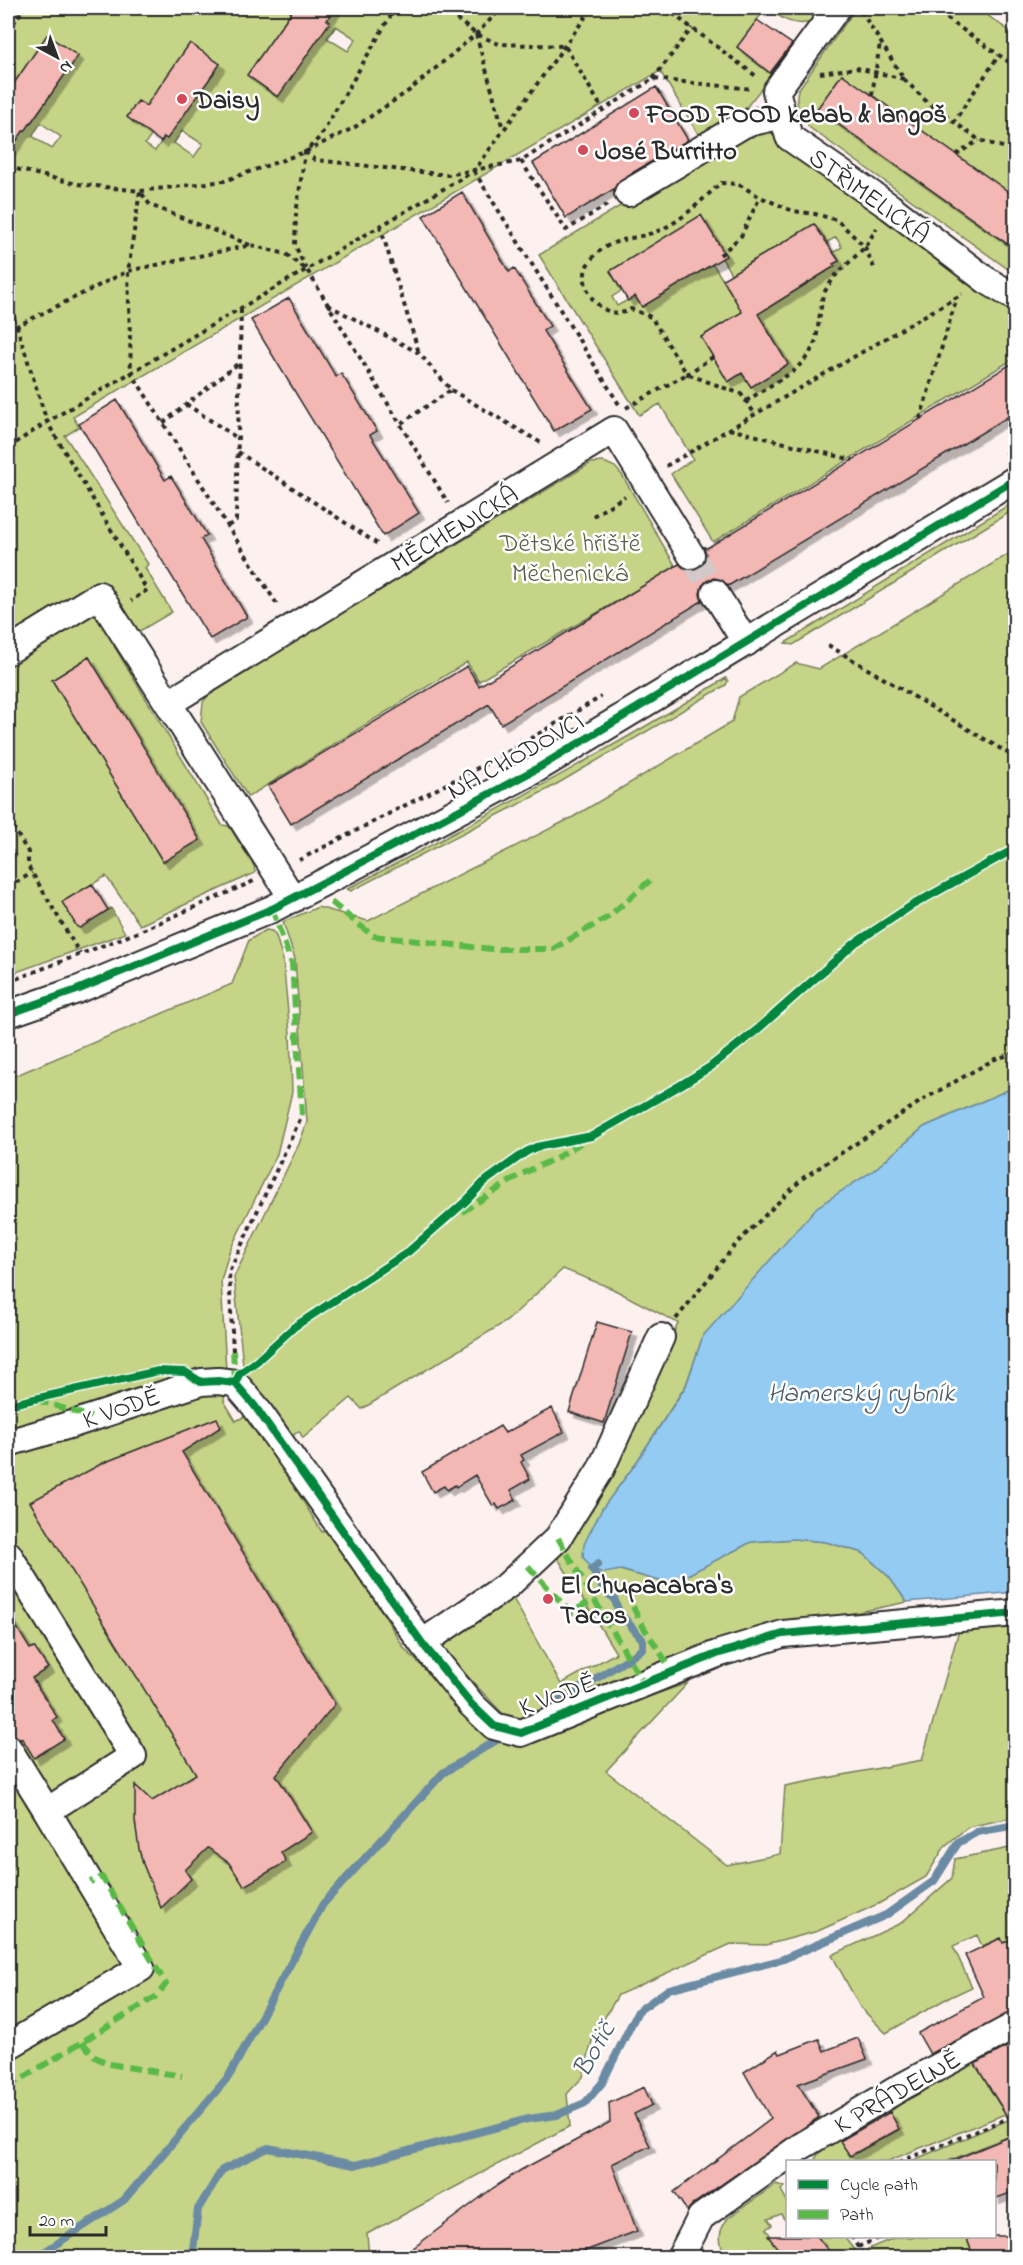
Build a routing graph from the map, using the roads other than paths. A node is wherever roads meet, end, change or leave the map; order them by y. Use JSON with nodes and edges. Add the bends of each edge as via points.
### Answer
{"nodes":[{"id":1,"x":837,"y":8,"type":"edge"},
{"id":2,"x":783,"y":94,"type":"junction"},
{"id":3,"x":620,"y":198,"type":"road end"},
{"id":4,"x":1016,"y":298,"type":"edge"},
{"id":5,"x":1016,"y":479,"type":"edge"},
{"id":6,"x":691,"y":555,"type":"tunnel mouth"},
{"id":7,"x":715,"y":593,"type":"tunnel mouth"},
{"id":8,"x":746,"y":643,"type":"junction"},
{"id":9,"x":8,"y":651,"type":"edge"},
{"id":10,"x":169,"y":703,"type":"junction"},
{"id":11,"x":293,"y":899,"type":"junction"},
{"id":12,"x":8,"y":1014,"type":"edge"},
{"id":13,"x":661,"y":1337,"type":"road end"},
{"id":14,"x":8,"y":1443,"type":"edge"},
{"id":15,"x":11,"y":1566,"type":"edge"},
{"id":16,"x":1016,"y":1613,"type":"edge"},
{"id":17,"x":422,"y":1643,"type":"junction"},
{"id":18,"x":8,"y":1748,"type":"edge"},
{"id":19,"x":47,"y":1811,"type":"junction"},
{"id":20,"x":1016,"y":2025,"type":"edge"},
{"id":21,"x":8,"y":2046,"type":"edge"},
{"id":22,"x":680,"y":2258,"type":"edge"}],
"edges":[{"from":1,"to":2,"type":"street"},
{"from":2,"to":3,"type":"street","via":[[744,124]]},
{"from":2,"to":4,"type":"street","name":"STŘIMELICKÁ","via":[[789,137]]},
{"from":5,"to":8,"type":"street","name":"NA CHODOVCI"},
{"from":6,"to":10,"type":"street","name":"MĚCHENICKÁ","via":[[614,430]]},
{"from":7,"to":8,"type":"street"},
{"from":8,"to":11,"type":"street","name":"NA CHODOVCI","via":[[538,768]]},
{"from":9,"to":10,"type":"street","via":[[99,595]]},
{"from":10,"to":11,"type":"street"},
{"from":11,"to":12,"type":"street","name":"NA CHODOVCI","via":[[77,990]]},
{"from":13,"to":17,"type":"street","via":[[601,1469],[558,1538],[508,1585]]},
{"from":14,"to":17,"type":"street","name":"K VODĚ","via":[[201,1382],[235,1383]]},
{"from":15,"to":19,"type":"street","via":[[133,1756]]},
{"from":16,"to":17,"type":"street","name":"K VODĚ","via":[[783,1634],[717,1654],[521,1733],[494,1726]]},
{"from":18,"to":19,"type":"street"},
{"from":19,"to":21,"type":"street","via":[[141,1968]]},
{"from":20,"to":22,"type":"street","name":"K PRÁDELNĚ","via":[[800,2147],[701,2217]]}]}
